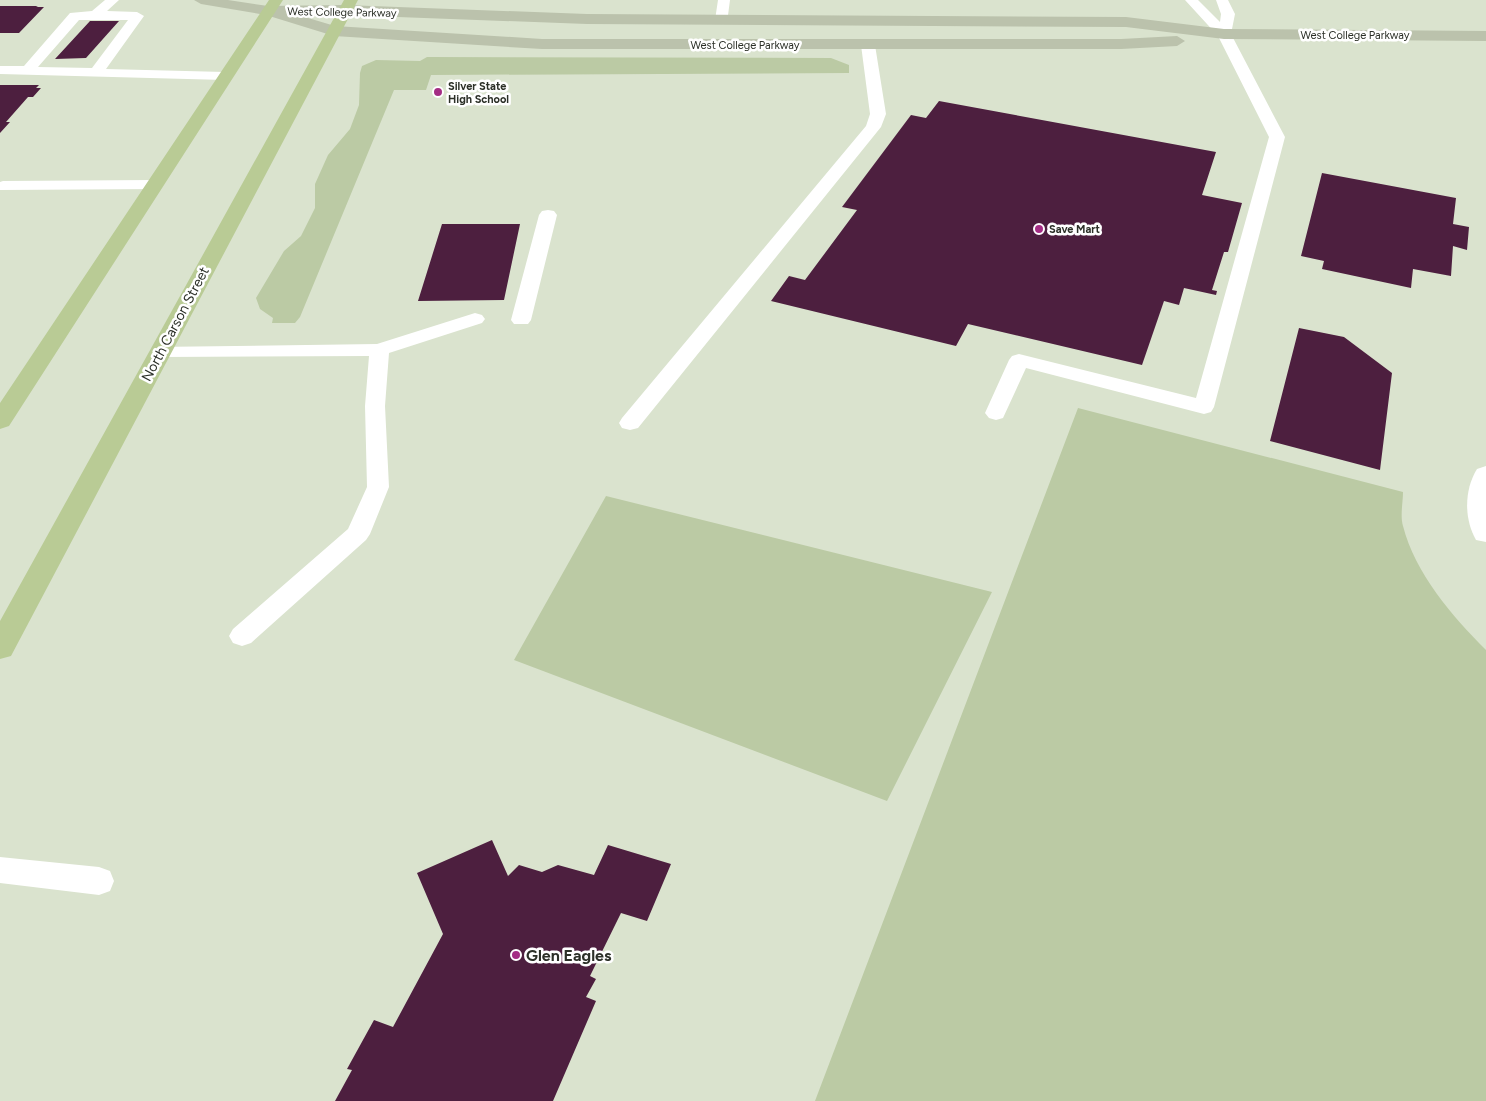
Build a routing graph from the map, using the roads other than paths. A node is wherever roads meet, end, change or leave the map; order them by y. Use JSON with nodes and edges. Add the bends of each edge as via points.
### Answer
{"nodes":[{"id":1,"x":113,"y":0,"type":"edge"},
{"id":2,"x":201,"y":0,"type":"edge"},
{"id":3,"x":724,"y":0,"type":"edge"},
{"id":4,"x":1191,"y":0,"type":"edge"},
{"id":5,"x":1222,"y":0,"type":"edge"},
{"id":6,"x":348,"y":5,"type":"edge"},
{"id":7,"x":272,"y":6,"type":"edge"},
{"id":8,"x":95,"y":15,"type":"junction"},
{"id":9,"x":722,"y":20,"type":"junction"},
{"id":10,"x":334,"y":31,"type":"junction"},
{"id":11,"x":61,"y":32,"type":"junction"},
{"id":12,"x":80,"y":32,"type":"dead end"},
{"id":13,"x":109,"y":32,"type":"dead end"},
{"id":14,"x":125,"y":32,"type":"junction"},
{"id":15,"x":1224,"y":34,"type":"junction"},
{"id":16,"x":1486,"y":36,"type":"edge"},
{"id":17,"x":868,"y":44,"type":"junction"},
{"id":18,"x":48,"y":47,"type":"junction"},
{"id":19,"x":66,"y":47,"type":"dead end"},
{"id":20,"x":98,"y":47,"type":"dead end"},
{"id":21,"x":115,"y":47,"type":"junction"},
{"id":22,"x":0,"y":70,"type":"edge"},
{"id":23,"x":28,"y":70,"type":"junction"},
{"id":24,"x":96,"y":73,"type":"junction"},
{"id":25,"x":225,"y":76,"type":"junction"},
{"id":26,"x":154,"y":185,"type":"junction"},
{"id":27,"x":3,"y":186,"type":"dead end"},
{"id":28,"x":548,"y":215,"type":"dead end"},
{"id":29,"x":475,"y":319,"type":"dead end"},
{"id":30,"x":521,"y":320,"type":"dead end"},
{"id":31,"x":379,"y":350,"type":"junction"},
{"id":32,"x":161,"y":351,"type":"junction"},
{"id":33,"x":996,"y":413,"type":"dead end"},
{"id":34,"x":2,"y":416,"type":"edge"},
{"id":35,"x":630,"y":424,"type":"dead end"},
{"id":36,"x":1486,"y":475,"type":"edge"},
{"id":37,"x":1486,"y":533,"type":"edge"},
{"id":38,"x":242,"y":636,"type":"dead end"},
{"id":39,"x":0,"y":648,"type":"edge"},
{"id":40,"x":0,"y":870,"type":"edge"},
{"id":41,"x":99,"y":881,"type":"dead end"}],
"edges":[{"from":1,"to":8,"type":"lane"},
{"from":2,"to":7,"type":"street","name":"West College Parkway"},
{"from":3,"to":9,"type":"lane"},
{"from":4,"to":15,"type":"lane"},
{"from":5,"to":15,"type":"lane","via":[[1228,14]]},
{"from":6,"to":7,"type":"street","name":"West College Parkway"},
{"from":6,"to":9,"type":"street","name":"West College Parkway","via":[[502,18]]},
{"from":6,"to":10,"type":"main road","name":"North Carson Street"},
{"from":7,"to":10,"type":"street","name":"West College Parkway"},
{"from":7,"to":25,"type":"main road"},
{"from":8,"to":11,"type":"lane","via":[[75,16]]},
{"from":8,"to":14,"type":"lane","via":[[137,16]]},
{"from":9,"to":15,"type":"street","name":"West College Parkway","via":[[1126,22]]},
{"from":10,"to":17,"type":"street","name":"West College Parkway","via":[[542,44]]},
{"from":10,"to":32,"type":"main road","name":"North Carson Street"},
{"from":11,"to":12,"type":"lane"},
{"from":11,"to":18,"type":"lane"},
{"from":13,"to":14,"type":"lane"},
{"from":14,"to":21,"type":"lane"},
{"from":15,"to":16,"type":"street","name":"West College Parkway"},
{"from":15,"to":17,"type":"street","name":"West College Parkway","via":[[1188,41],[1121,44]]},
{"from":15,"to":33,"type":"lane","via":[[1278,138],[1204,407],[1019,360]]},
{"from":17,"to":35,"type":"lane","via":[[878,114],[873,127]]},
{"from":18,"to":19,"type":"lane"},
{"from":18,"to":23,"type":"lane"},
{"from":20,"to":21,"type":"lane"},
{"from":21,"to":24,"type":"lane"},
{"from":22,"to":23,"type":"lane"},
{"from":23,"to":24,"type":"lane"},
{"from":24,"to":25,"type":"lane"},
{"from":25,"to":26,"type":"main road"},
{"from":26,"to":27,"type":"lane"},
{"from":26,"to":34,"type":"main road"},
{"from":28,"to":30,"type":"lane"},
{"from":29,"to":31,"type":"lane"},
{"from":31,"to":32,"type":"lane"},
{"from":31,"to":38,"type":"lane","via":[[376,406],[378,487],[358,534]]},
{"from":32,"to":39,"type":"main road","name":"North Carson Street"},
{"from":36,"to":37,"type":"street","via":[[1479,506]]},
{"from":40,"to":41,"type":"lane"}]}
